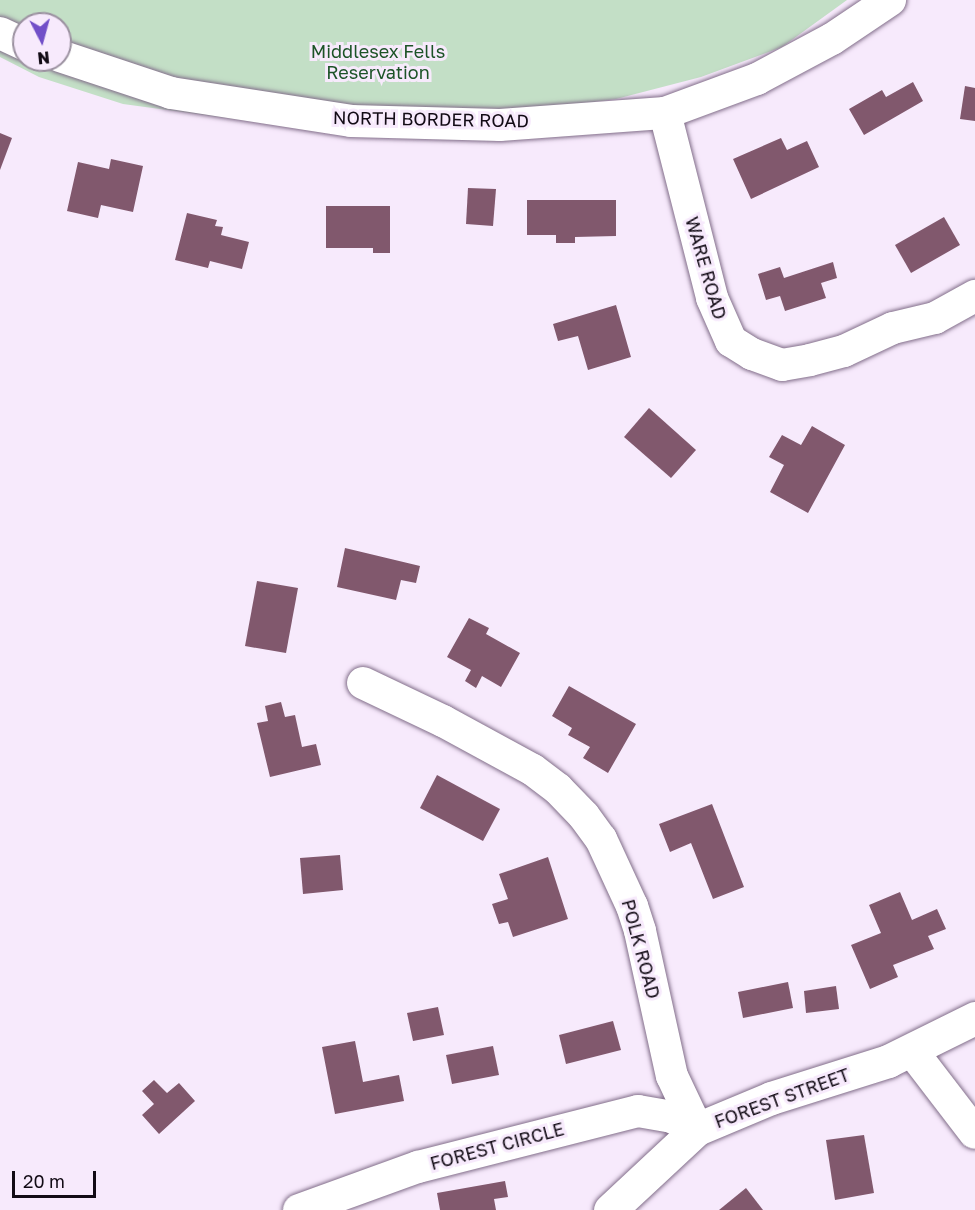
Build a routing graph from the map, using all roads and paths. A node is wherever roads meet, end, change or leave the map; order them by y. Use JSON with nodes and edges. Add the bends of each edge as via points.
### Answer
{"nodes":[{"id":1,"x":890,"y":0,"type":"edge"},
{"id":2,"x":72,"y":60,"type":"edge"},
{"id":3,"x":665,"y":113,"type":"junction"},
{"id":4,"x":975,"y":296,"type":"edge"},
{"id":5,"x":363,"y":683,"type":"dead end"},
{"id":6,"x":975,"y":1018,"type":"edge"},
{"id":7,"x":912,"y":1051,"type":"junction"},
{"id":8,"x":697,"y":1129,"type":"junction"},
{"id":9,"x":975,"y":1133,"type":"edge"},
{"id":10,"x":299,"y":1210,"type":"edge"},
{"id":11,"x":610,"y":1210,"type":"edge"}],
"edges":[{"from":1,"to":3,"type":"street","name":"NORTH BORDER ROAD","via":[[832,39],[757,79]]},
{"from":2,"to":3,"type":"street","name":"NORTH BORDER ROAD","via":[[171,93],[351,121],[500,125]]},
{"from":3,"to":4,"type":"street","name":"WARE ROAD","via":[[712,298],[731,341],[752,354],[782,365],[810,360],[844,351],[893,328],[935,318]]},
{"from":5,"to":8,"type":"street","name":"POLK ROAD","via":[[533,770],[584,816],[601,839],[632,906],[672,1076]]},
{"from":6,"to":7,"type":"main road","name":"FOREST STREET"},
{"from":7,"to":8,"type":"main road","name":"FOREST STREET","via":[[771,1098]]},
{"from":7,"to":9,"type":"street"},
{"from":8,"to":10,"type":"street","name":"FOREST CIRCLE","via":[[672,1117],[638,1111],[418,1167]]},
{"from":8,"to":11,"type":"main road","name":"FOREST STREET"}]}
